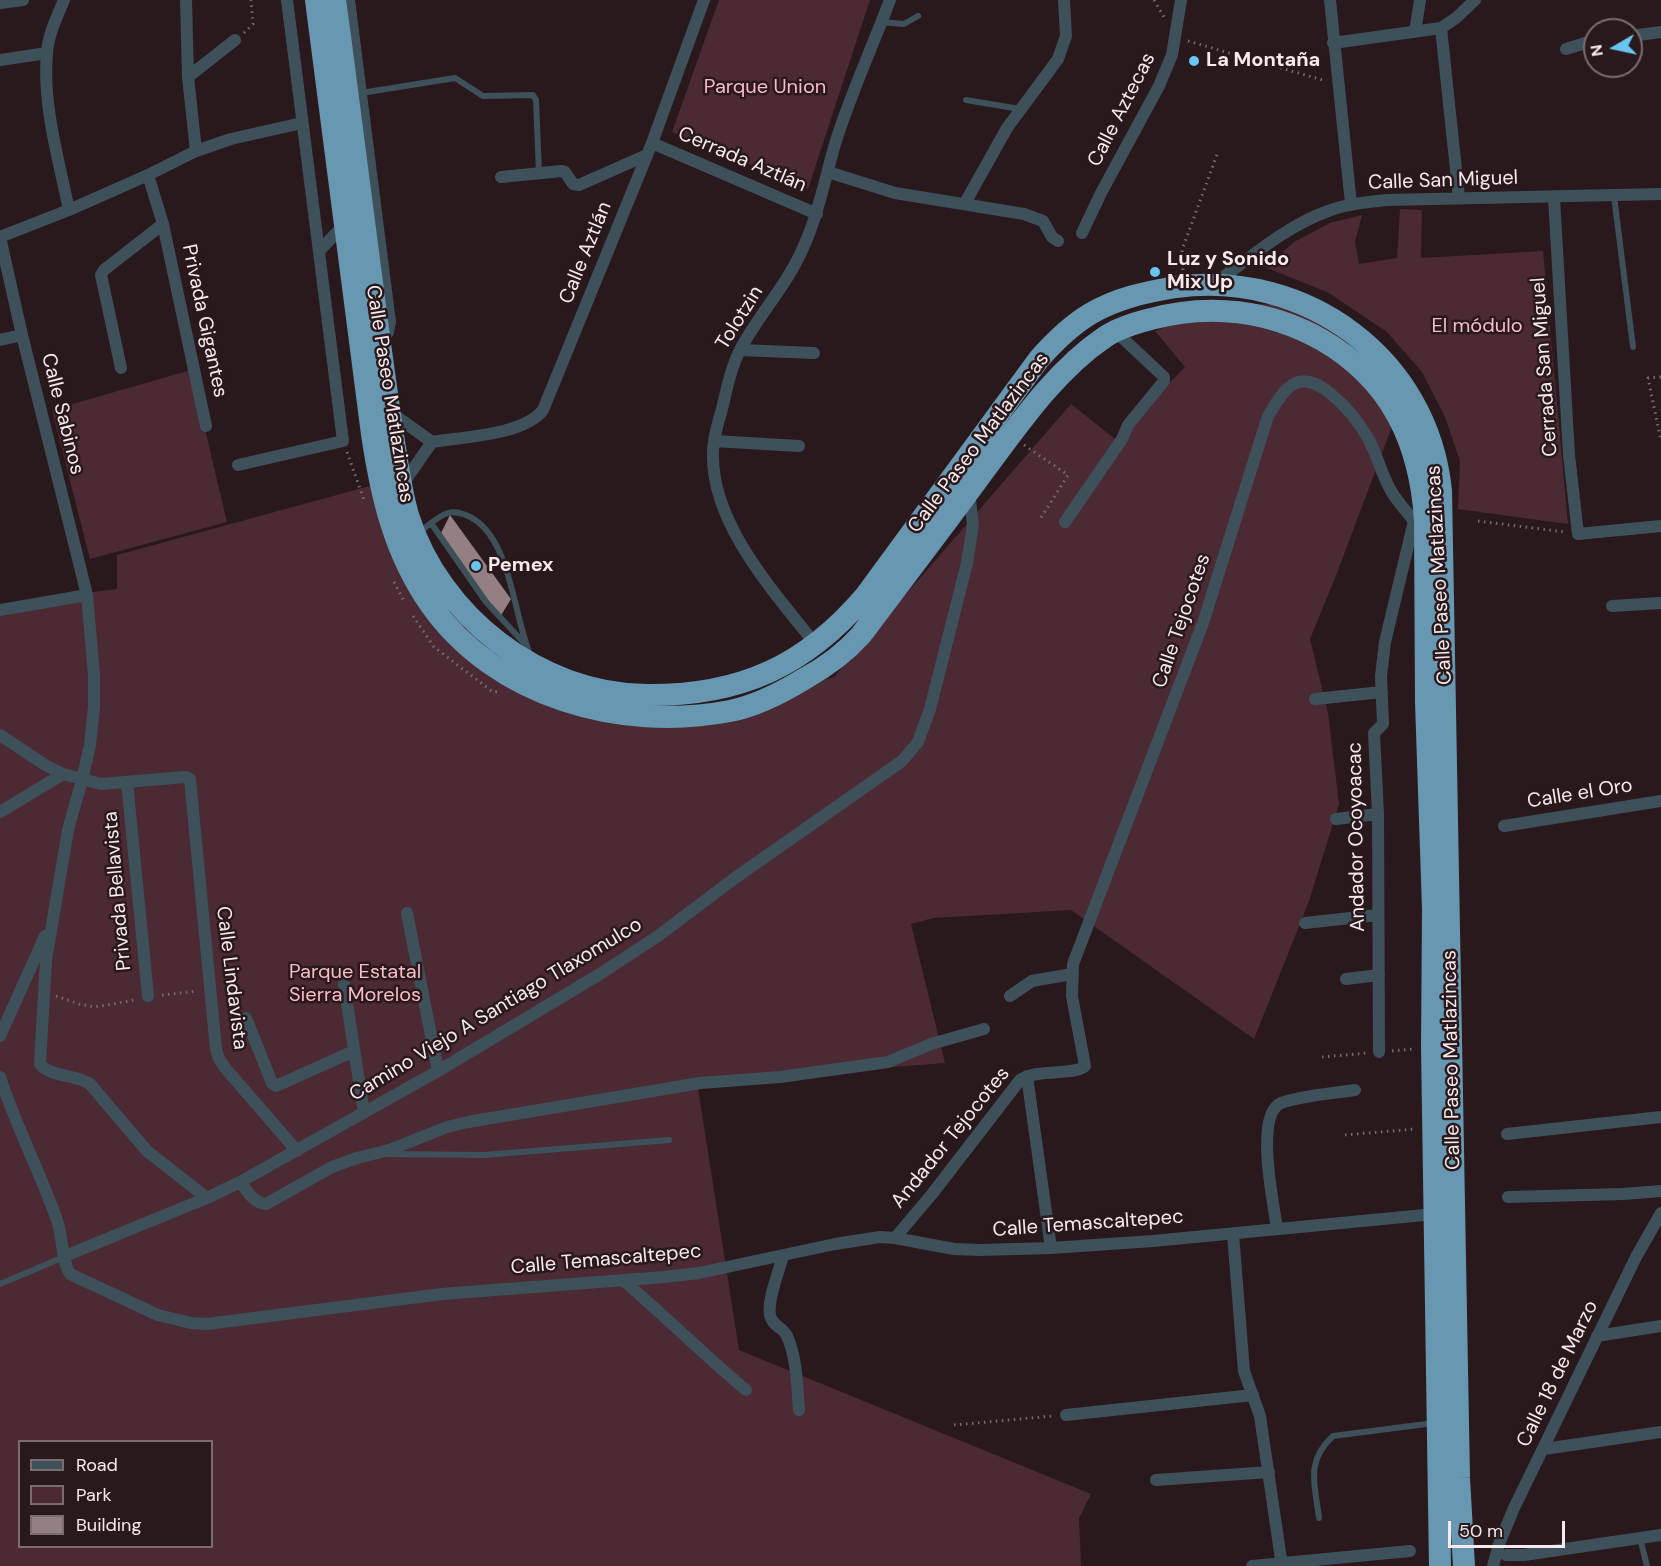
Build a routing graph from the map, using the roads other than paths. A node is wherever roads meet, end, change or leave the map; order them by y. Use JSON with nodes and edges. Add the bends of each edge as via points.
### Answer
{"nodes":[{"id":1,"x":23,"y":0,"type":"edge"},
{"id":2,"x":64,"y":0,"type":"edge"},
{"id":3,"x":186,"y":0,"type":"edge"},
{"id":4,"x":287,"y":0,"type":"edge"},
{"id":5,"x":316,"y":0,"type":"edge"},
{"id":6,"x":335,"y":0,"type":"edge"},
{"id":7,"x":349,"y":0,"type":"edge"},
{"id":8,"x":704,"y":0,"type":"edge"},
{"id":9,"x":890,"y":0,"type":"edge"},
{"id":10,"x":1064,"y":0,"type":"edge"},
{"id":11,"x":1181,"y":0,"type":"edge"},
{"id":12,"x":1330,"y":0,"type":"edge"},
{"id":13,"x":1420,"y":0,"type":"edge"},
{"id":14,"x":1475,"y":0,"type":"edge"},
{"id":15,"x":0,"y":3,"type":"edge"},
{"id":16,"x":918,"y":16,"type":"dead end"},
{"id":17,"x":882,"y":22,"type":"junction"},
{"id":18,"x":1440,"y":27,"type":"junction"},
{"id":19,"x":1415,"y":32,"type":"junction"},
{"id":20,"x":1661,"y":32,"type":"edge"},
{"id":21,"x":1643,"y":34,"type":"edge"},
{"id":22,"x":235,"y":40,"type":"road end"},
{"id":23,"x":1333,"y":44,"type":"junction"},
{"id":24,"x":1583,"y":44,"type":"edge"},
{"id":25,"x":1566,"y":49,"type":"dead end"},
{"id":26,"x":47,"y":53,"type":"junction"},
{"id":27,"x":0,"y":60,"type":"edge"},
{"id":28,"x":188,"y":77,"type":"junction"},
{"id":29,"x":361,"y":93,"type":"junction"},
{"id":30,"x":966,"y":100,"type":"dead end"},
{"id":31,"x":1020,"y":109,"type":"junction"},
{"id":32,"x":302,"y":123,"type":"junction"},
{"id":33,"x":652,"y":143,"type":"junction"},
{"id":34,"x":196,"y":151,"type":"junction"},
{"id":35,"x":647,"y":155,"type":"junction"},
{"id":36,"x":828,"y":172,"type":"junction"},
{"id":37,"x":539,"y":173,"type":"junction"},
{"id":38,"x":148,"y":175,"type":"junction"},
{"id":39,"x":501,"y":177,"type":"dead end"},
{"id":40,"x":1661,"y":194,"type":"edge"},
{"id":41,"x":1614,"y":196,"type":"junction"},
{"id":42,"x":1459,"y":198,"type":"junction"},
{"id":43,"x":1554,"y":198,"type":"junction"},
{"id":44,"x":965,"y":203,"type":"junction"},
{"id":45,"x":1351,"y":204,"type":"junction"},
{"id":46,"x":69,"y":210,"type":"junction"},
{"id":47,"x":817,"y":214,"type":"junction"},
{"id":48,"x":163,"y":224,"type":"junction"},
{"id":49,"x":345,"y":224,"type":"junction"},
{"id":50,"x":1082,"y":233,"type":"dead end"},
{"id":51,"x":0,"y":237,"type":"edge"},
{"id":52,"x":1058,"y":241,"type":"dead end"},
{"id":53,"x":319,"y":251,"type":"junction"},
{"id":54,"x":1214,"y":285,"type":"junction"},
{"id":55,"x":1115,"y":331,"type":"junction"},
{"id":56,"x":22,"y":335,"type":"junction"},
{"id":57,"x":0,"y":340,"type":"edge"},
{"id":58,"x":380,"y":343,"type":"junction"},
{"id":59,"x":1632,"y":347,"type":"dead end"},
{"id":60,"x":740,"y":350,"type":"junction"},
{"id":61,"x":814,"y":353,"type":"dead end"},
{"id":62,"x":121,"y":368,"type":"dead end"},
{"id":63,"x":390,"y":412,"type":"junction"},
{"id":64,"x":206,"y":426,"type":"dead end"},
{"id":65,"x":714,"y":441,"type":"junction"},
{"id":66,"x":432,"y":442,"type":"junction"},
{"id":67,"x":799,"y":446,"type":"dead end"},
{"id":68,"x":238,"y":465,"type":"dead end"},
{"id":69,"x":960,"y":469,"type":"junction"},
{"id":70,"x":401,"y":486,"type":"junction"},
{"id":71,"x":969,"y":492,"type":"junction"},
{"id":72,"x":1419,"y":521,"type":"junction"},
{"id":73,"x":1065,"y":522,"type":"dead end"},
{"id":74,"x":1661,"y":526,"type":"edge"},
{"id":75,"x":423,"y":529,"type":"junction"},
{"id":76,"x":87,"y":595,"type":"junction"},
{"id":77,"x":1661,"y":603,"type":"edge"},
{"id":78,"x":1612,"y":606,"type":"dead end"},
{"id":79,"x":0,"y":610,"type":"edge"},
{"id":80,"x":526,"y":645,"type":"junction"},
{"id":81,"x":816,"y":645,"type":"junction"},
{"id":82,"x":536,"y":668,"type":"junction"},
{"id":83,"x":1382,"y":692,"type":"junction"},
{"id":84,"x":1315,"y":699,"type":"dead end"},
{"id":85,"x":0,"y":735,"type":"edge"},
{"id":86,"x":63,"y":774,"type":"junction"},
{"id":87,"x":82,"y":780,"type":"junction"},
{"id":88,"x":128,"y":782,"type":"junction"},
{"id":89,"x":1661,"y":801,"type":"edge"},
{"id":90,"x":0,"y":812,"type":"edge"},
{"id":91,"x":1378,"y":814,"type":"junction"},
{"id":92,"x":1336,"y":819,"type":"dead end"},
{"id":93,"x":1504,"y":826,"type":"dead end"},
{"id":94,"x":408,"y":913,"type":"dead end"},
{"id":95,"x":1378,"y":915,"type":"junction"},
{"id":96,"x":52,"y":920,"type":"junction"},
{"id":97,"x":1305,"y":923,"type":"dead end"},
{"id":98,"x":1072,"y":974,"type":"junction"},
{"id":99,"x":1379,"y":975,"type":"junction"},
{"id":100,"x":1346,"y":979,"type":"dead end"},
{"id":101,"x":344,"y":984,"type":"dead end"},
{"id":102,"x":148,"y":996,"type":"road end"},
{"id":103,"x":1010,"y":996,"type":"dead end"},
{"id":104,"x":246,"y":1018,"type":"dead end"},
{"id":105,"x":984,"y":1029,"type":"dead end"},
{"id":106,"x":0,"y":1036,"type":"edge"},
{"id":107,"x":354,"y":1051,"type":"junction"},
{"id":108,"x":1379,"y":1052,"type":"dead end"},
{"id":109,"x":1079,"y":1070,"type":"joint"},
{"id":110,"x":438,"y":1071,"type":"junction"},
{"id":111,"x":1026,"y":1076,"type":"junction"},
{"id":112,"x":0,"y":1077,"type":"edge"},
{"id":113,"x":1355,"y":1090,"type":"dead end"},
{"id":114,"x":364,"y":1113,"type":"junction"},
{"id":115,"x":1661,"y":1117,"type":"edge"},
{"id":116,"x":1507,"y":1134,"type":"dead end"},
{"id":117,"x":669,"y":1140,"type":"dead end"},
{"id":118,"x":297,"y":1151,"type":"junction"},
{"id":119,"x":375,"y":1154,"type":"junction"},
{"id":120,"x":240,"y":1182,"type":"junction"},
{"id":121,"x":1661,"y":1191,"type":"edge"},
{"id":122,"x":1508,"y":1197,"type":"dead end"},
{"id":123,"x":207,"y":1198,"type":"junction"},
{"id":124,"x":1661,"y":1213,"type":"edge"},
{"id":125,"x":1435,"y":1214,"type":"junction"},
{"id":126,"x":1277,"y":1229,"type":"junction"},
{"id":127,"x":1233,"y":1234,"type":"junction"},
{"id":128,"x":895,"y":1238,"type":"junction"},
{"id":129,"x":1051,"y":1248,"type":"junction"},
{"id":130,"x":65,"y":1256,"type":"junction"},
{"id":131,"x":783,"y":1256,"type":"junction"},
{"id":132,"x":624,"y":1281,"type":"junction"},
{"id":133,"x":0,"y":1284,"type":"edge"},
{"id":134,"x":1661,"y":1326,"type":"edge"},
{"id":135,"x":1597,"y":1336,"type":"junction"},
{"id":136,"x":746,"y":1390,"type":"dead end"},
{"id":137,"x":1253,"y":1395,"type":"junction"},
{"id":138,"x":799,"y":1410,"type":"dead end"},
{"id":139,"x":1066,"y":1415,"type":"road end"},
{"id":140,"x":1438,"y":1423,"type":"junction"},
{"id":141,"x":1661,"y":1432,"type":"edge"},
{"id":142,"x":1544,"y":1449,"type":"junction"},
{"id":143,"x":1269,"y":1472,"type":"junction"},
{"id":144,"x":1156,"y":1480,"type":"dead end"},
{"id":145,"x":1319,"y":1518,"type":"dead end"},
{"id":146,"x":1661,"y":1535,"type":"edge"},
{"id":147,"x":1640,"y":1538,"type":"junction"},
{"id":148,"x":1410,"y":1551,"type":"dead end"},
{"id":149,"x":1498,"y":1559,"type":"edge"},
{"id":150,"x":1282,"y":1564,"type":"edge"},
{"id":151,"x":1469,"y":1565,"type":"edge"},
{"id":152,"x":1252,"y":1566,"type":"edge"},
{"id":153,"x":1440,"y":1566,"type":"edge"},
{"id":154,"x":1647,"y":1566,"type":"edge"}],
"edges":[{"from":1,"to":15,"type":"street"},
{"from":2,"to":26,"type":"street"},
{"from":3,"to":28,"type":"street"},
{"from":4,"to":32,"type":"street"},
{"from":5,"to":49,"type":"highway","name":"Calle Paseo Matlazincas"},
{"from":6,"to":58,"type":"highway","name":"Calle Paseo Matlazincas"},
{"from":7,"to":29,"type":"street"},
{"from":8,"to":33,"type":"street","name":"Calle Aztlán"},
{"from":9,"to":17,"type":"street","name":"Tolotzin"},
{"from":10,"to":31,"type":"street","via":[[1064,46]]},
{"from":11,"to":50,"type":"street","name":"Calle Aztecas","via":[[1172,55],[1159,86]]},
{"from":12,"to":23,"type":"street"},
{"from":13,"to":19,"type":"street"},
{"from":14,"to":18,"type":"street"},
{"from":16,"to":17,"type":"lane","via":[[904,24]]},
{"from":17,"to":36,"type":"street","name":"Tolotzin","via":[[843,121]]},
{"from":18,"to":19,"type":"street"},
{"from":18,"to":42,"type":"street"},
{"from":19,"to":23,"type":"street"},
{"from":20,"to":21,"type":"street"},
{"from":22,"to":28,"type":"street"},
{"from":23,"to":45,"type":"street"},
{"from":24,"to":25,"type":"street"},
{"from":26,"to":27,"type":"street"},
{"from":26,"to":46,"type":"street","via":[[50,112]]},
{"from":28,"to":34,"type":"street"},
{"from":29,"to":37,"type":"lane","via":[[455,78],[483,96],[535,96]]},
{"from":29,"to":58,"type":"street","via":[[390,322]]},
{"from":30,"to":31,"type":"lane"},
{"from":31,"to":44,"type":"street"},
{"from":32,"to":34,"type":"street","name":"Calle Sabinos","via":[[231,138]]},
{"from":32,"to":53,"type":"street"},
{"from":33,"to":35,"type":"street","name":"Calle Aztlán"},
{"from":33,"to":47,"type":"street","name":"Cerrada Aztlán"},
{"from":34,"to":38,"type":"street","name":"Calle Sabinos"},
{"from":35,"to":37,"type":"street","via":[[582,184],[573,184],[562,171]]},
{"from":35,"to":66,"type":"street","name":"Calle Aztlán","via":[[543,410],[537,418],[515,428]]},
{"from":36,"to":44,"type":"street","via":[[895,193]]},
{"from":36,"to":47,"type":"street","name":"Tolotzin"},
{"from":37,"to":39,"type":"street"},
{"from":38,"to":46,"type":"street","name":"Calle Sabinos"},
{"from":38,"to":48,"type":"street","name":"Privada Gigantes"},
{"from":40,"to":41,"type":"street","name":"Calle San Miguel"},
{"from":41,"to":43,"type":"street","name":"Calle San Miguel"},
{"from":41,"to":59,"type":"lane"},
{"from":42,"to":43,"type":"street","name":"Calle San Miguel"},
{"from":42,"to":45,"type":"street","name":"Calle San Miguel"},
{"from":43,"to":74,"type":"street","name":"Cerrada San Miguel","via":[[1569,455],[1578,534]]},
{"from":44,"to":52,"type":"street","via":[[1040,219]]},
{"from":45,"to":54,"type":"street","name":"Calle San Miguel","via":[[1300,224]]},
{"from":46,"to":51,"type":"street","name":"Calle Sabinos"},
{"from":47,"to":60,"type":"street","name":"Tolotzin","via":[[796,263]]},
{"from":48,"to":62,"type":"street","name":"Privada Gigantes","via":[[101,275]]},
{"from":48,"to":64,"type":"street","name":"Privada Gigantes"},
{"from":49,"to":53,"type":"street"},
{"from":49,"to":71,"type":"highway","name":"Calle Paseo Matlazincas","via":[[379,482],[396,542],[431,605],[459,637],[491,665],[542,693],[579,705],[662,717],[730,711],[766,700],[825,667],[851,646]]},
{"from":51,"to":56,"type":"street","name":"Calle Sabinos"},
{"from":53,"to":68,"type":"street","via":[[343,441]]},
{"from":54,"to":69,"type":"highway","name":"Calle Paseo Matlazincas","via":[[1163,289],[1124,298],[1069,328],[1023,378]]},
{"from":54,"to":151,"type":"highway","name":"Calle Paseo Matlazincas","via":[[1249,288],[1296,300],[1355,333],[1401,382],[1423,422],[1436,460],[1442,517],[1459,1478]]},
{"from":55,"to":71,"type":"highway","name":"Calle Paseo Matlazincas","via":[[1086,351],[1062,375]]},
{"from":55,"to":72,"type":"highway","name":"Calle Paseo Matlazincas","via":[[1170,314],[1238,311],[1304,330],[1344,354],[1376,384],[1404,426],[1418,466]]},
{"from":55,"to":73,"type":"street","via":[[1164,381],[1128,425]]},
{"from":56,"to":57,"type":"street"},
{"from":56,"to":76,"type":"street","name":"Calle Sabinos"},
{"from":58,"to":63,"type":"highway","name":"Calle Paseo Matlazincas"},
{"from":60,"to":61,"type":"street"},
{"from":60,"to":65,"type":"street","name":"Tolotzin"},
{"from":63,"to":66,"type":"street"},
{"from":63,"to":70,"type":"highway","name":"Calle Paseo Matlazincas"},
{"from":65,"to":67,"type":"street"},
{"from":65,"to":81,"type":"street","name":"Tolotzin","via":[[715,482],[735,536]]},
{"from":66,"to":70,"type":"street"},
{"from":69,"to":71,"type":"street","name":"Camino Viejo A Santiago Tlaxomulco"},
{"from":69,"to":81,"type":"highway","name":"Calle Paseo Matlazincas","via":[[867,595]]},
{"from":70,"to":75,"type":"highway","name":"Calle Paseo Matlazincas"},
{"from":71,"to":110,"type":"street","name":"Camino Viejo A Santiago Tlaxomulco","via":[[972,542],[930,709],[911,752],[658,936]]},
{"from":72,"to":83,"type":"street","name":"Andador Ocoyoacac","via":[[1387,631]]},
{"from":72,"to":98,"type":"street","name":"Calle Tejocotes","via":[[1392,494],[1370,441],[1338,399],[1315,381],[1299,382],[1286,390],[1268,416],[1203,624],[1076,951]]},
{"from":72,"to":125,"type":"highway","name":"Calle Paseo Matlazincas"},
{"from":75,"to":80,"type":"lane"},
{"from":75,"to":80,"type":"lane","via":[[445,514],[459,513],[488,532],[507,576]]},
{"from":75,"to":82,"type":"highway","name":"Calle Paseo Matlazincas","via":[[441,581],[488,634]]},
{"from":76,"to":79,"type":"street"},
{"from":76,"to":87,"type":"street","name":"Calle Sabinos","via":[[94,707]]},
{"from":77,"to":78,"type":"street"},
{"from":80,"to":82,"type":"lane"},
{"from":81,"to":82,"type":"highway","name":"Calle Paseo Matlazincas","via":[[762,676],[686,694],[609,692]]},
{"from":83,"to":84,"type":"street"},
{"from":83,"to":91,"type":"street","name":"Andador Ocoyoacac","via":[[1383,724],[1374,733]]},
{"from":85,"to":86,"type":"street"},
{"from":86,"to":87,"type":"street"},
{"from":86,"to":90,"type":"street"},
{"from":87,"to":88,"type":"street","via":[[101,784]]},
{"from":87,"to":96,"type":"street","name":"Calle Sabinos","via":[[68,830]]},
{"from":88,"to":102,"type":"street","name":"Privada Bellavista"},
{"from":88,"to":118,"type":"street","name":"Calle Lindavista","via":[[190,779],[216,1049],[219,1059]]},
{"from":89,"to":93,"type":"street","name":"Calle el Oro"},
{"from":91,"to":92,"type":"street"},
{"from":91,"to":95,"type":"street","name":"Andador Ocoyoacac"},
{"from":94,"to":110,"type":"street"},
{"from":95,"to":97,"type":"street"},
{"from":95,"to":99,"type":"street","name":"Andador Ocoyoacac"},
{"from":96,"to":106,"type":"street"},
{"from":96,"to":123,"type":"street","via":[[43,993],[39,1060],[42,1068],[81,1077],[90,1084],[147,1151]]},
{"from":98,"to":103,"type":"street","via":[[1032,981]]},
{"from":98,"to":109,"type":"street","name":"Calle Tejocotes","via":[[1072,996],[1085,1064]]},
{"from":99,"to":100,"type":"street"},
{"from":99,"to":108,"type":"street","name":"Andador Ocoyoacac"},
{"from":101,"to":107,"type":"street"},
{"from":104,"to":107,"type":"street","via":[[276,1086]]},
{"from":105,"to":119,"type":"street","via":[[931,1044],[888,1062],[700,1083],[517,1113],[447,1127]]},
{"from":107,"to":114,"type":"street"},
{"from":109,"to":111,"type":"street","name":"Andador Tejocotes"},
{"from":110,"to":114,"type":"street","name":"Camino Viejo A Santiago Tlaxomulco"},
{"from":111,"to":128,"type":"street","name":"Andador Tejocotes","via":[[1015,1084]]},
{"from":111,"to":129,"type":"street"},
{"from":112,"to":130,"type":"street","name":"Calle Temascaltepec","via":[[56,1217]]},
{"from":113,"to":126,"type":"street","via":[[1286,1102],[1275,1109],[1268,1123],[1267,1141]]},
{"from":114,"to":118,"type":"street","name":"Camino Viejo A Santiago Tlaxomulco"},
{"from":115,"to":116,"type":"street"},
{"from":117,"to":119,"type":"lane","via":[[485,1155]]},
{"from":118,"to":120,"type":"street","name":"Camino Viejo A Santiago Tlaxomulco"},
{"from":119,"to":120,"type":"street","via":[[332,1167],[266,1204],[256,1201]]},
{"from":120,"to":123,"type":"street","name":"Camino Viejo A Santiago Tlaxomulco"},
{"from":121,"to":122,"type":"street"},
{"from":123,"to":130,"type":"street","name":"Camino Viejo A Santiago Tlaxomulco"},
{"from":124,"to":135,"type":"street","name":"Calle 18 de Marzo"},
{"from":125,"to":126,"type":"street","name":"Calle Temascaltepec"},
{"from":125,"to":140,"type":"highway","name":"Calle Paseo Matlazincas"},
{"from":126,"to":127,"type":"street","name":"Calle Temascaltepec"},
{"from":127,"to":129,"type":"street","name":"Calle Temascaltepec"},
{"from":127,"to":137,"type":"street","via":[[1244,1371]]},
{"from":128,"to":129,"type":"street","name":"Calle Temascaltepec","via":[[963,1249]]},
{"from":128,"to":131,"type":"street","name":"Calle Temascaltepec","via":[[868,1238]]},
{"from":130,"to":132,"type":"street","name":"Calle Temascaltepec","via":[[67,1269],[74,1278],[158,1315],[191,1323],[228,1322],[442,1294]]},
{"from":130,"to":133,"type":"lane","name":"Camino Viejo A Santiago Tlaxomulco"},
{"from":131,"to":132,"type":"street","name":"Calle Temascaltepec","via":[[699,1273]]},
{"from":131,"to":138,"type":"street","via":[[769,1314],[789,1343]]},
{"from":132,"to":136,"type":"street"},
{"from":134,"to":135,"type":"street"},
{"from":135,"to":142,"type":"street","name":"Calle 18 de Marzo"},
{"from":137,"to":139,"type":"street"},
{"from":137,"to":143,"type":"street"},
{"from":140,"to":145,"type":"lane","via":[[1333,1436],[1315,1460]]},
{"from":140,"to":153,"type":"highway","name":"Calle Paseo Matlazincas"},
{"from":141,"to":142,"type":"street"},
{"from":142,"to":149,"type":"street","name":"Calle 18 de Marzo","via":[[1507,1522]]},
{"from":143,"to":144,"type":"street"},
{"from":143,"to":150,"type":"street"},
{"from":146,"to":147,"type":"street"},
{"from":147,"to":149,"type":"street"},
{"from":147,"to":154,"type":"lane"},
{"from":148,"to":150,"type":"street"},
{"from":149,"to":151,"type":"street"},
{"from":150,"to":152,"type":"street"}]}
